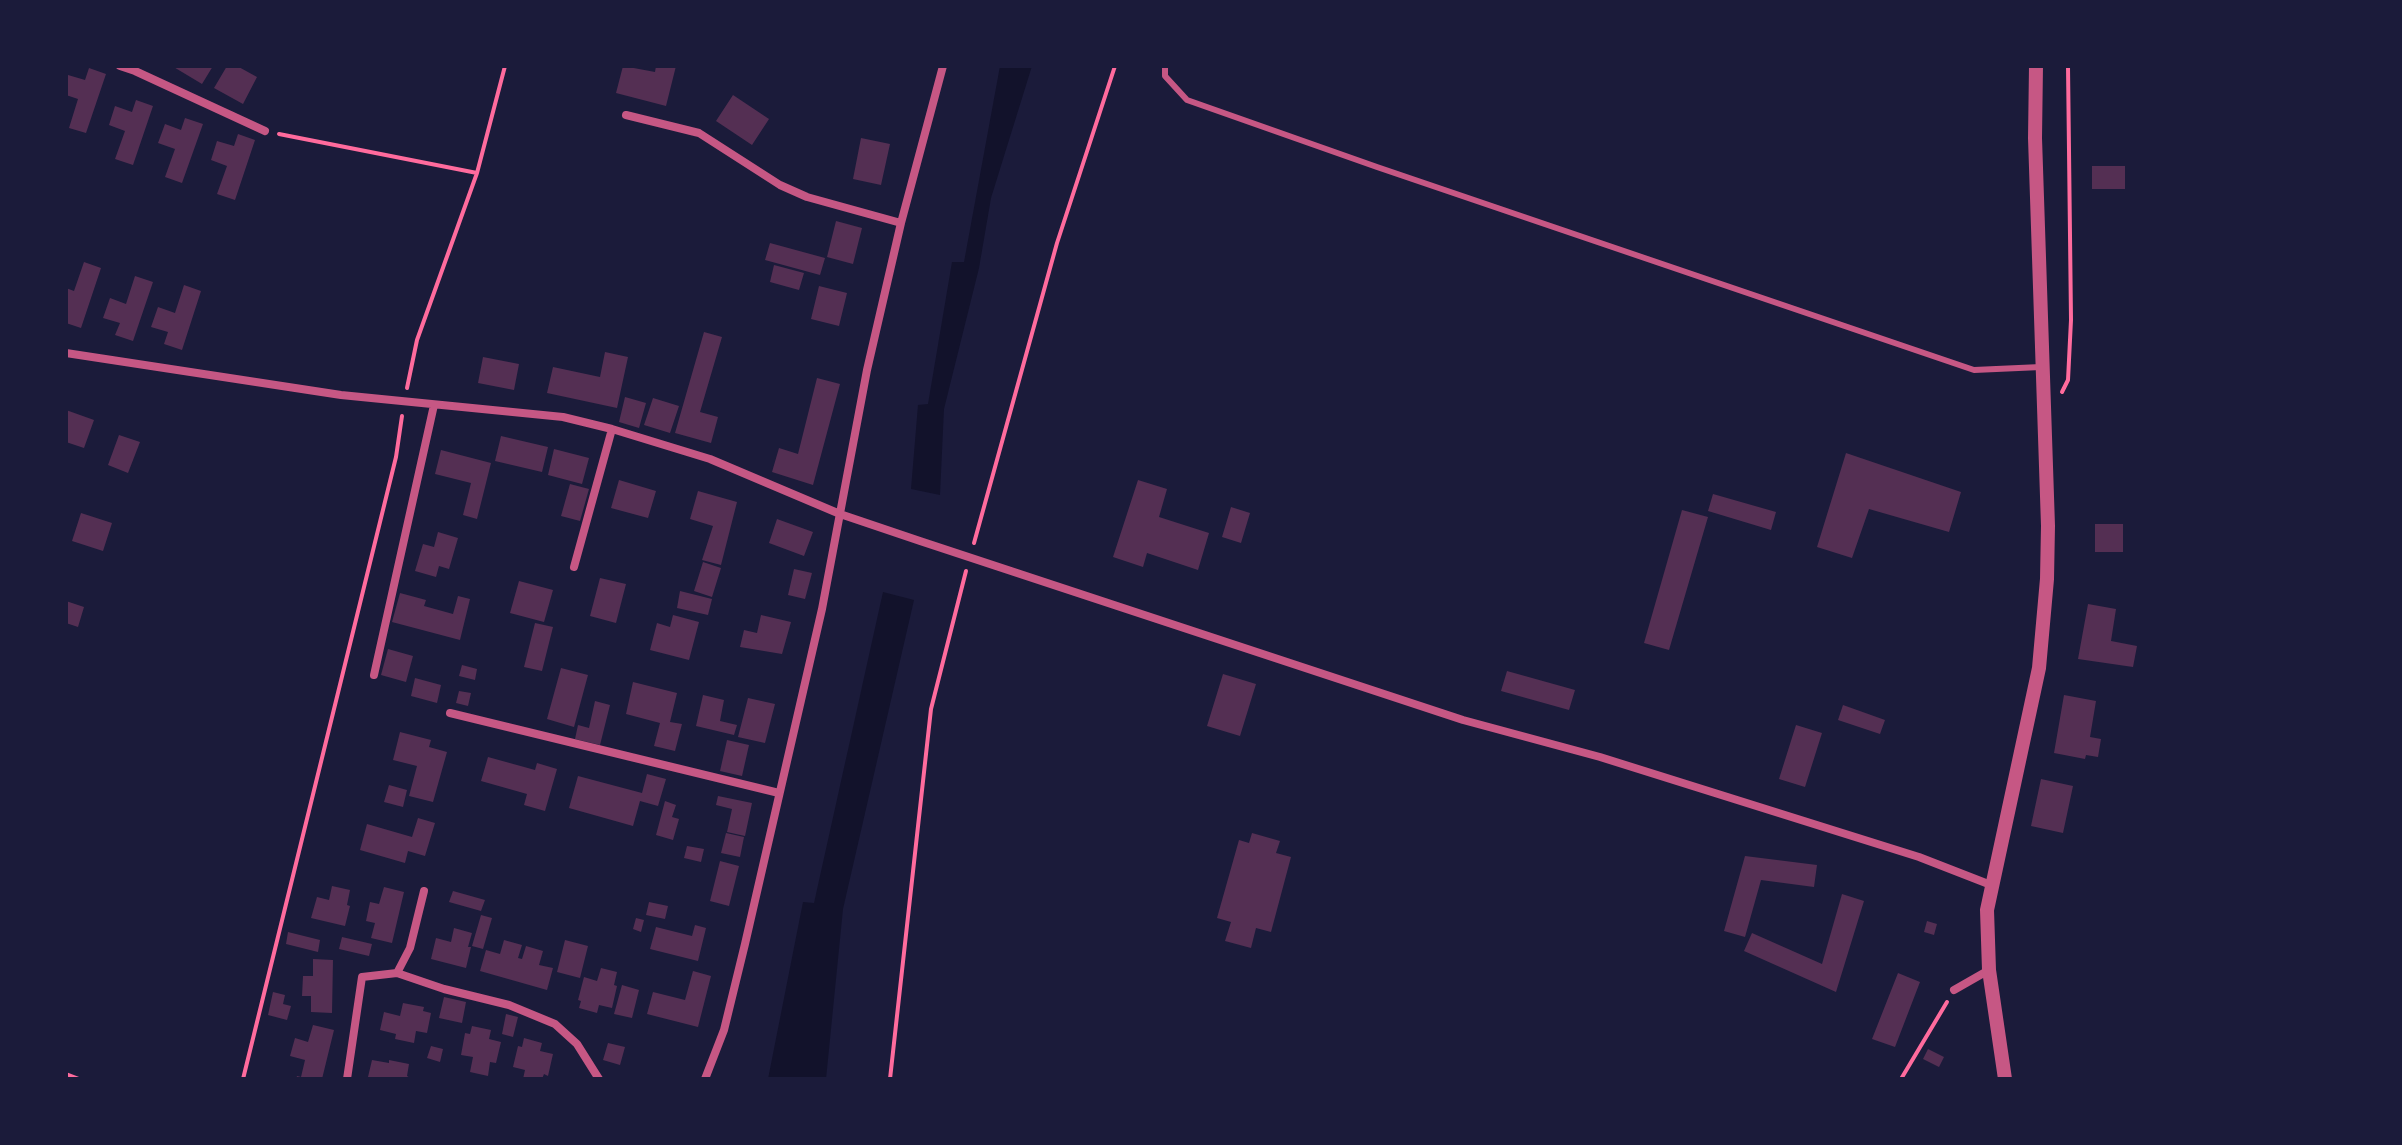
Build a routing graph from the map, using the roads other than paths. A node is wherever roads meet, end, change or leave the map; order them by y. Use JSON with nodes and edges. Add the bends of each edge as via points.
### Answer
{"nodes":[{"id":1,"x":120,"y":66,"type":"edge"},
{"id":2,"x":943,"y":66,"type":"edge"},
{"id":3,"x":1165,"y":66,"type":"edge"},
{"id":4,"x":2036,"y":66,"type":"edge"},
{"id":5,"x":626,"y":115,"type":"dead end"},
{"id":6,"x":265,"y":131,"type":"road end"},
{"id":7,"x":901,"y":223,"type":"junction"},
{"id":8,"x":66,"y":353,"type":"edge"},
{"id":9,"x":2041,"y":367,"type":"junction"},
{"id":10,"x":434,"y":405,"type":"junction"},
{"id":11,"x":612,"y":429,"type":"junction"},
{"id":12,"x":840,"y":514,"type":"junction"},
{"id":13,"x":574,"y":567,"type":"dead end"},
{"id":14,"x":374,"y":675,"type":"dead end"},
{"id":15,"x":450,"y":713,"type":"dead end"},
{"id":16,"x":779,"y":793,"type":"junction"},
{"id":17,"x":1991,"y":885,"type":"junction"},
{"id":18,"x":424,"y":891,"type":"dead end"},
{"id":19,"x":1989,"y":970,"type":"junction"},
{"id":20,"x":397,"y":973,"type":"junction"},
{"id":21,"x":1954,"y":990,"type":"road end"},
{"id":22,"x":347,"y":1079,"type":"edge"},
{"id":23,"x":599,"y":1079,"type":"edge"},
{"id":24,"x":705,"y":1079,"type":"edge"},
{"id":25,"x":2005,"y":1079,"type":"edge"}],
"edges":[{"from":1,"to":6,"type":"street"},
{"from":2,"to":7,"type":"street"},
{"from":3,"to":9,"type":"lane","via":[[1165,76],[1187,100],[1377,167],[1974,370]]},
{"from":4,"to":9,"type":"street"},
{"from":5,"to":7,"type":"street","via":[[699,133],[807,197]]},
{"from":7,"to":12,"type":"street"},
{"from":8,"to":10,"type":"street"},
{"from":9,"to":17,"type":"street","via":[[2048,526],[2044,622],[2030,713]]},
{"from":10,"to":11,"type":"street","via":[[563,417]]},
{"from":10,"to":14,"type":"street"},
{"from":11,"to":12,"type":"street","via":[[710,459]]},
{"from":11,"to":13,"type":"street"},
{"from":12,"to":16,"type":"street"},
{"from":12,"to":17,"type":"street","via":[[1463,720],[1815,824]]},
{"from":15,"to":16,"type":"street"},
{"from":16,"to":24,"type":"street","via":[[724,1030]]},
{"from":17,"to":19,"type":"street"},
{"from":18,"to":20,"type":"street","via":[[410,948]]},
{"from":19,"to":21,"type":"street"},
{"from":19,"to":25,"type":"street"},
{"from":20,"to":22,"type":"street","via":[[362,977]]},
{"from":20,"to":23,"type":"street","via":[[555,1024],[577,1044]]}]}
